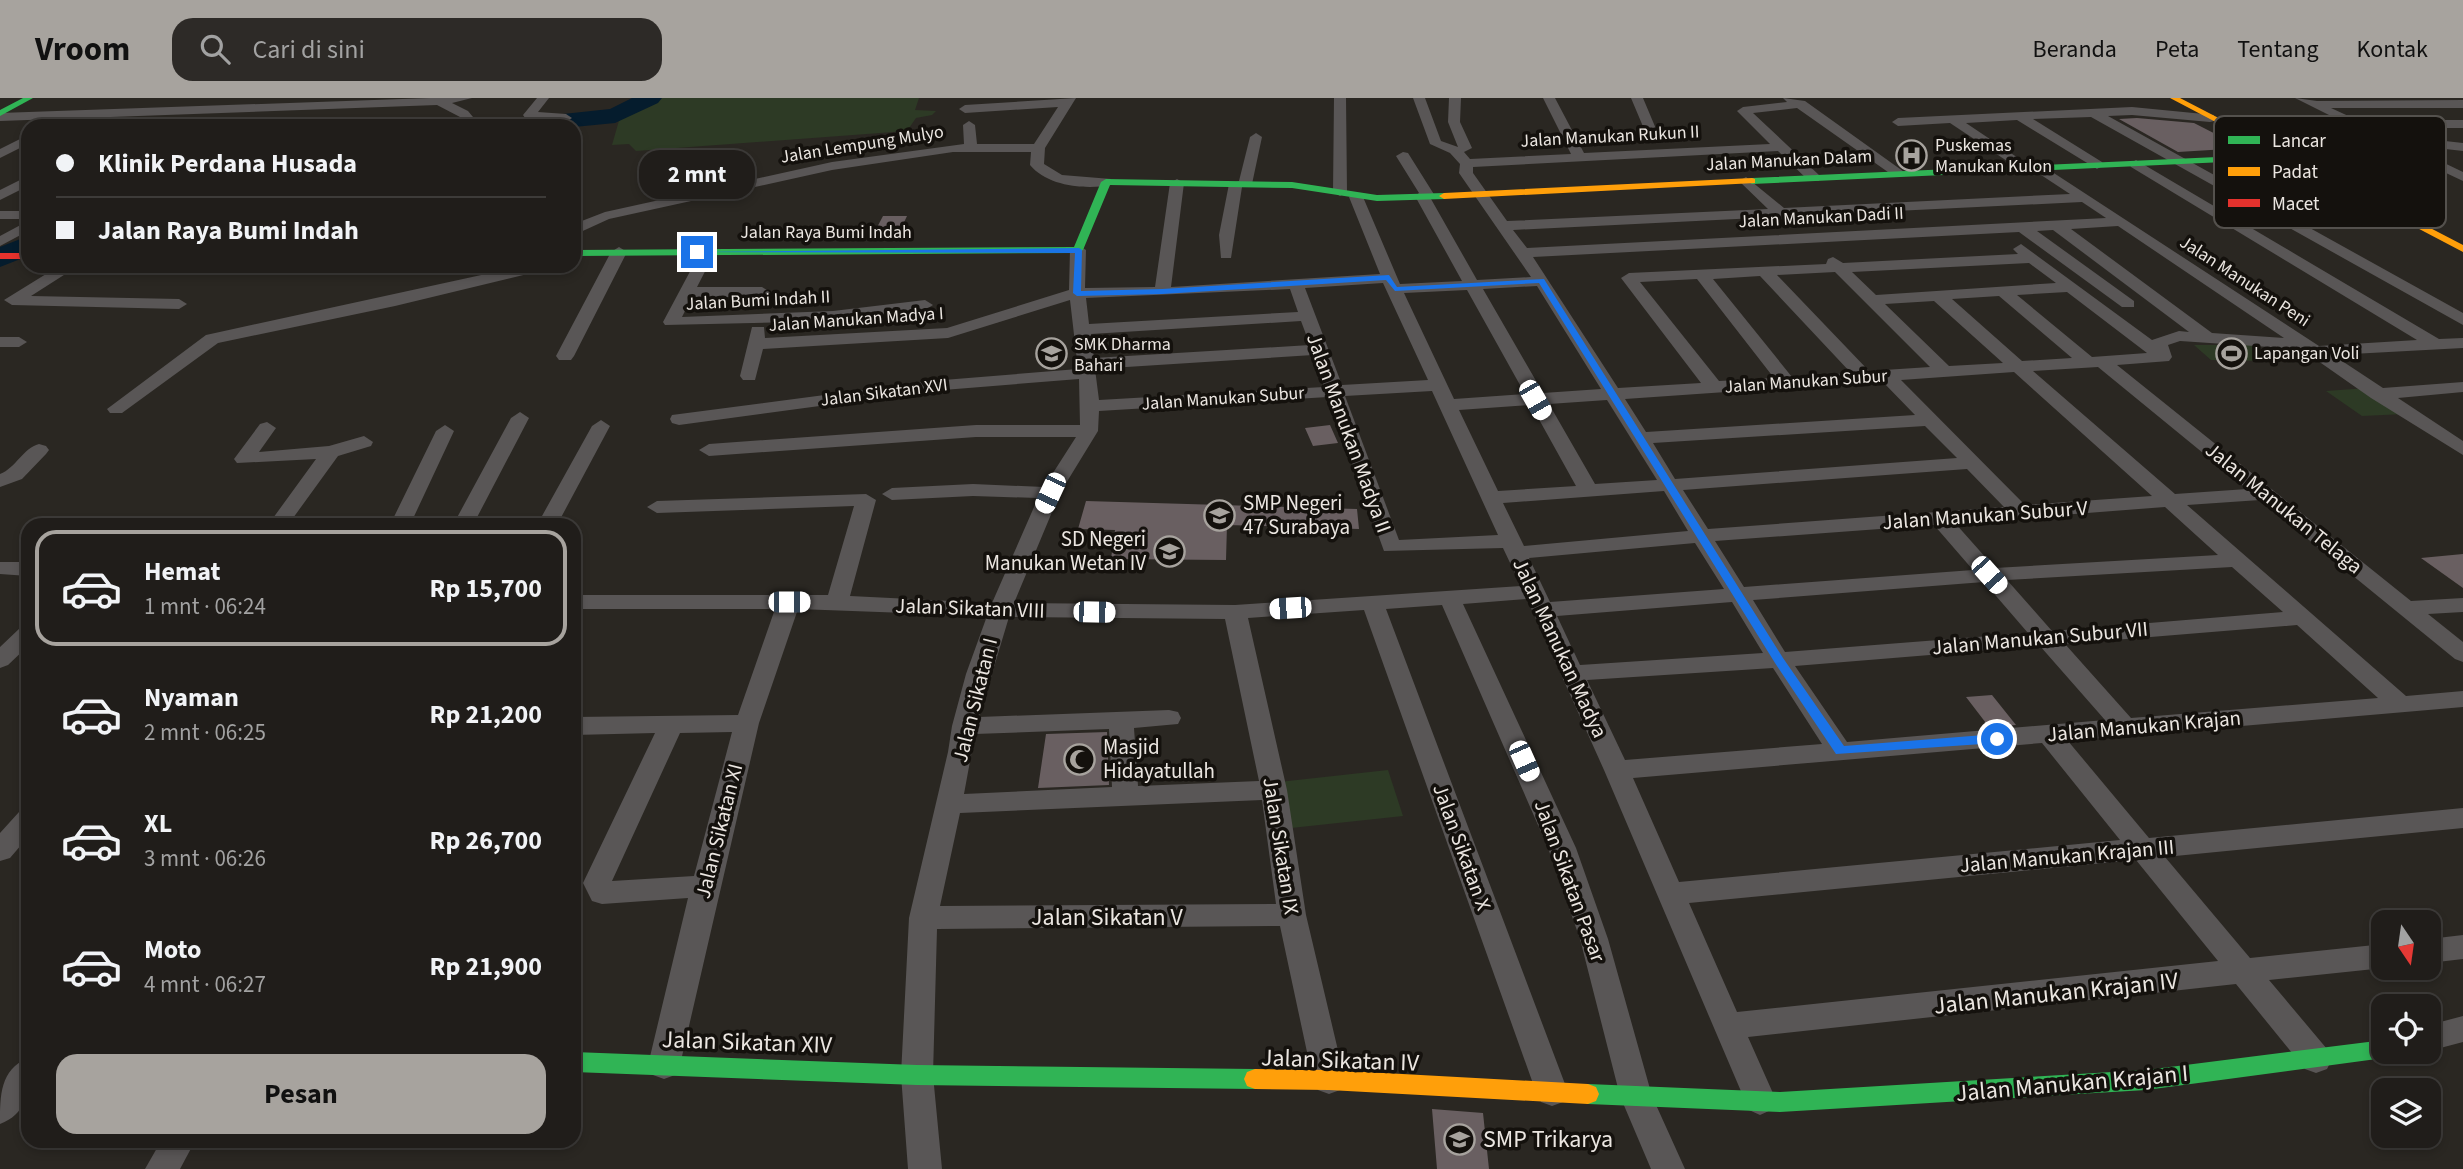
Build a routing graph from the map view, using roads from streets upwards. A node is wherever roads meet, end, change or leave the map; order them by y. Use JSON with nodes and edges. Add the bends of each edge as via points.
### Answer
{"nodes":[{"id":1,"x":29,"y":98,"type":"edge"},
{"id":2,"x":120,"y":98,"type":"edge"},
{"id":3,"x":466,"y":98,"type":"edge"},
{"id":4,"x":543,"y":98,"type":"edge"},
{"id":5,"x":1340,"y":98,"type":"edge"},
{"id":6,"x":1419,"y":98,"type":"edge"},
{"id":7,"x":1455,"y":98,"type":"edge"},
{"id":8,"x":1549,"y":98,"type":"edge"},
{"id":9,"x":1637,"y":98,"type":"edge"},
{"id":10,"x":1822,"y":98,"type":"edge"},
{"id":11,"x":2174,"y":98,"type":"edge"},
{"id":12,"x":2301,"y":98,"type":"edge"},
{"id":13,"x":437,"y":100,"type":"edge"},
{"id":14,"x":2462,"y":100,"type":"edge"},
{"id":15,"x":1069,"y":101,"type":"edge"},
{"id":16,"x":1795,"y":101,"type":"edge"},
{"id":17,"x":418,"y":102,"type":"edge"},
{"id":18,"x":2313,"y":104,"type":"junction"},
{"id":19,"x":2095,"y":105,"type":"edge"},
{"id":20,"x":965,"y":109,"type":"dead end"},
{"id":21,"x":2201,"y":109,"type":"edge"},
{"id":22,"x":151,"y":111,"type":"junction"},
{"id":23,"x":96,"y":114,"type":"junction"},
{"id":24,"x":0,"y":115,"type":"edge"},
{"id":25,"x":75,"y":115,"type":"junction"},
{"id":26,"x":2019,"y":116,"type":"junction"},
{"id":27,"x":2227,"y":116,"type":"edge"},
{"id":28,"x":2336,"y":116,"type":"edge"},
{"id":29,"x":67,"y":119,"type":"edge"},
{"id":30,"x":137,"y":119,"type":"edge"},
{"id":31,"x":468,"y":119,"type":"edge"},
{"id":32,"x":548,"y":119,"type":"edge"},
{"id":33,"x":1951,"y":119,"type":"junction"},
{"id":34,"x":1898,"y":122,"type":"dead end"},
{"id":35,"x":969,"y":125,"type":"dead end"},
{"id":36,"x":1653,"y":136,"type":"dead end"},
{"id":37,"x":1256,"y":137,"type":"dead end"},
{"id":38,"x":21,"y":143,"type":"edge"},
{"id":39,"x":971,"y":148,"type":"junction"},
{"id":40,"x":1038,"y":148,"type":"junction"},
{"id":41,"x":1465,"y":148,"type":"junction"},
{"id":42,"x":1515,"y":148,"type":"dead end"},
{"id":43,"x":1449,"y":149,"type":"junction"},
{"id":44,"x":1785,"y":150,"type":"junction"},
{"id":45,"x":0,"y":155,"type":"edge"},
{"id":46,"x":21,"y":156,"type":"edge"},
{"id":47,"x":1404,"y":156,"type":"dead end"},
{"id":48,"x":1580,"y":158,"type":"junction"},
{"id":49,"x":2214,"y":160,"type":"edge"},
{"id":50,"x":2183,"y":161,"type":"junction"},
{"id":51,"x":1467,"y":163,"type":"junction"},
{"id":52,"x":2136,"y":164,"type":"junction"},
{"id":53,"x":2097,"y":165,"type":"junction"},
{"id":54,"x":2032,"y":168,"type":"junction"},
{"id":55,"x":2446,"y":168,"type":"edge"},
{"id":56,"x":1900,"y":174,"type":"junction"},
{"id":57,"x":2463,"y":177,"type":"edge"},
{"id":58,"x":1814,"y":178,"type":"junction"},
{"id":59,"x":2214,"y":179,"type":"edge"},
{"id":60,"x":1746,"y":181,"type":"junction"},
{"id":61,"x":1106,"y":182,"type":"junction"},
{"id":62,"x":1177,"y":183,"type":"junction"},
{"id":63,"x":21,"y":184,"type":"edge"},
{"id":64,"x":1240,"y":184,"type":"junction"},
{"id":65,"x":1482,"y":193,"type":"junction"},
{"id":66,"x":1348,"y":195,"type":"junction"},
{"id":67,"x":0,"y":196,"type":"edge"},
{"id":68,"x":1425,"y":196,"type":"junction"},
{"id":69,"x":2084,"y":198,"type":"junction"},
{"id":70,"x":2214,"y":211,"type":"edge"},
{"id":71,"x":1780,"y":212,"type":"junction"},
{"id":72,"x":0,"y":215,"type":"edge"},
{"id":73,"x":21,"y":215,"type":"edge"},
{"id":74,"x":2121,"y":222,"type":"junction"},
{"id":75,"x":2097,"y":223,"type":"junction"},
{"id":76,"x":2056,"y":225,"type":"junction"},
{"id":77,"x":581,"y":226,"type":"edge"},
{"id":78,"x":1504,"y":226,"type":"junction"},
{"id":79,"x":2022,"y":227,"type":"junction"},
{"id":80,"x":2446,"y":227,"type":"edge"},
{"id":81,"x":1995,"y":228,"type":"junction"},
{"id":82,"x":2242,"y":228,"type":"edge"},
{"id":83,"x":2301,"y":228,"type":"edge"},
{"id":84,"x":2423,"y":228,"type":"edge"},
{"id":85,"x":21,"y":233,"type":"edge"},
{"id":86,"x":2463,"y":236,"type":"edge"},
{"id":87,"x":1806,"y":237,"type":"junction"},
{"id":88,"x":2463,"y":249,"type":"edge"},
{"id":89,"x":1079,"y":250,"type":"junction"},
{"id":90,"x":707,"y":252,"type":"junction"},
{"id":91,"x":581,"y":253,"type":"edge"},
{"id":92,"x":619,"y":253,"type":"junction"},
{"id":93,"x":1522,"y":253,"type":"junction"},
{"id":94,"x":4,"y":254,"type":"edge"},
{"id":95,"x":1226,"y":255,"type":"dead end"},
{"id":96,"x":2033,"y":258,"type":"junction"},
{"id":97,"x":1839,"y":268,"type":"junction"},
{"id":98,"x":1764,"y":271,"type":"junction"},
{"id":99,"x":58,"y":273,"type":"edge"},
{"id":100,"x":513,"y":273,"type":"edge"},
{"id":101,"x":1700,"y":274,"type":"junction"},
{"id":102,"x":1542,"y":281,"type":"junction"},
{"id":103,"x":1392,"y":283,"type":"junction"},
{"id":104,"x":1296,"y":284,"type":"junction"},
{"id":105,"x":1470,"y":284,"type":"junction"},
{"id":106,"x":2069,"y":286,"type":"junction"},
{"id":107,"x":2002,"y":291,"type":"junction"},
{"id":108,"x":684,"y":292,"type":"junction"},
{"id":109,"x":762,"y":292,"type":"dead end"},
{"id":110,"x":1162,"y":292,"type":"junction"},
{"id":111,"x":1077,"y":293,"type":"junction"},
{"id":112,"x":1938,"y":296,"type":"junction"},
{"id":113,"x":1870,"y":300,"type":"junction"},
{"id":114,"x":6,"y":304,"type":"edge"},
{"id":115,"x":179,"y":304,"type":"dead end"},
{"id":116,"x":2128,"y":304,"type":"dead end"},
{"id":117,"x":925,"y":305,"type":"dead end"},
{"id":118,"x":1307,"y":316,"type":"junction"},
{"id":119,"x":761,"y":319,"type":"junction"},
{"id":120,"x":2463,"y":320,"type":"edge"},
{"id":121,"x":1083,"y":329,"type":"junction"},
{"id":122,"x":2206,"y":335,"type":"junction"},
{"id":123,"x":0,"y":342,"type":"edge"},
{"id":124,"x":19,"y":342,"type":"dead end"},
{"id":125,"x":2276,"y":343,"type":"junction"},
{"id":126,"x":756,"y":344,"type":"junction"},
{"id":127,"x":2463,"y":344,"type":"edge"},
{"id":128,"x":2437,"y":345,"type":"junction"},
{"id":129,"x":2312,"y":348,"type":"junction"},
{"id":130,"x":1319,"y":350,"type":"junction"},
{"id":131,"x":565,"y":356,"type":"dead end"},
{"id":132,"x":2163,"y":357,"type":"junction"},
{"id":133,"x":2097,"y":363,"type":"junction"},
{"id":134,"x":2021,"y":368,"type":"junction"},
{"id":135,"x":1087,"y":369,"type":"junction"},
{"id":136,"x":1945,"y":372,"type":"junction"},
{"id":137,"x":748,"y":376,"type":"dead end"},
{"id":138,"x":1887,"y":376,"type":"junction"},
{"id":139,"x":1865,"y":377,"type":"junction"},
{"id":140,"x":1787,"y":382,"type":"junction"},
{"id":141,"x":1438,"y":385,"type":"junction"},
{"id":142,"x":1714,"y":387,"type":"junction"},
{"id":143,"x":2463,"y":387,"type":"edge"},
{"id":144,"x":1334,"y":391,"type":"junction"},
{"id":145,"x":1611,"y":394,"type":"junction"},
{"id":146,"x":2377,"y":394,"type":"junction"},
{"id":147,"x":1535,"y":400,"type":"junction"},
{"id":148,"x":1448,"y":405,"type":"junction"},
{"id":149,"x":1091,"y":406,"type":"junction"},
{"id":150,"x":116,"y":409,"type":"dead end"},
{"id":151,"x":520,"y":418,"type":"dead end"},
{"id":152,"x":679,"y":419,"type":"dead end"},
{"id":153,"x":1930,"y":420,"type":"junction"},
{"id":154,"x":601,"y":426,"type":"dead end"},
{"id":155,"x":267,"y":428,"type":"dead end"},
{"id":156,"x":1089,"y":431,"type":"junction"},
{"id":157,"x":445,"y":432,"type":"dead end"},
{"id":158,"x":2463,"y":432,"type":"edge"},
{"id":159,"x":2439,"y":434,"type":"junction"},
{"id":160,"x":1639,"y":438,"type":"junction"},
{"id":161,"x":363,"y":442,"type":"dead end"},
{"id":162,"x":2463,"y":449,"type":"edge"},
{"id":163,"x":38,"y":450,"type":"dead end"},
{"id":164,"x":709,"y":450,"type":"dead end"},
{"id":165,"x":331,"y":452,"type":"junction"},
{"id":166,"x":1972,"y":463,"type":"junction"},
{"id":167,"x":1,"y":484,"type":"edge"},
{"id":168,"x":1671,"y":485,"type":"junction"},
{"id":169,"x":1589,"y":491,"type":"junction"},
{"id":170,"x":1050,"y":493,"type":"junction"},
{"id":171,"x":2268,"y":494,"type":"junction"},
{"id":172,"x":892,"y":495,"type":"dead end"},
{"id":173,"x":1490,"y":498,"type":"junction"},
{"id":174,"x":2171,"y":500,"type":"junction"},
{"id":175,"x":657,"y":507,"type":"dead end"},
{"id":176,"x":2020,"y":512,"type":"junction"},
{"id":177,"x":283,"y":518,"type":"edge"},
{"id":178,"x":403,"y":518,"type":"edge"},
{"id":179,"x":467,"y":518,"type":"edge"},
{"id":180,"x":551,"y":518,"type":"edge"},
{"id":181,"x":1939,"y":518,"type":"junction"},
{"id":182,"x":1702,"y":536,"type":"junction"},
{"id":183,"x":1513,"y":547,"type":"junction"},
{"id":184,"x":2237,"y":560,"type":"junction"},
{"id":185,"x":0,"y":568,"type":"edge"},
{"id":186,"x":21,"y":569,"type":"edge"},
{"id":187,"x":1989,"y":575,"type":"junction"},
{"id":188,"x":1738,"y":594,"type":"junction"},
{"id":189,"x":1449,"y":597,"type":"junction"},
{"id":190,"x":1538,"y":601,"type":"junction"},
{"id":191,"x":789,"y":602,"type":"junction"},
{"id":192,"x":837,"y":602,"type":"junction"},
{"id":193,"x":1372,"y":602,"type":"junction"},
{"id":194,"x":2463,"y":605,"type":"edge"},
{"id":195,"x":581,"y":607,"type":"edge"},
{"id":196,"x":2405,"y":608,"type":"junction"},
{"id":197,"x":1000,"y":610,"type":"junction"},
{"id":198,"x":1235,"y":612,"type":"junction"},
{"id":199,"x":2301,"y":618,"type":"junction"},
{"id":200,"x":2045,"y":638,"type":"junction"},
{"id":201,"x":21,"y":640,"type":"edge"},
{"id":202,"x":2463,"y":654,"type":"edge"},
{"id":203,"x":0,"y":660,"type":"edge"},
{"id":204,"x":1779,"y":660,"type":"junction"},
{"id":205,"x":1572,"y":673,"type":"junction"},
{"id":206,"x":2398,"y":702,"type":"junction"},
{"id":207,"x":2459,"y":703,"type":"edge"},
{"id":208,"x":1169,"y":718,"type":"dead end"},
{"id":209,"x":1121,"y":720,"type":"junction"},
{"id":210,"x":747,"y":723,"type":"junction"},
{"id":211,"x":581,"y":726,"type":"edge"},
{"id":212,"x":964,"y":726,"type":"junction"},
{"id":213,"x":670,"y":727,"type":"junction"},
{"id":214,"x":2126,"y":728,"type":"junction"},
{"id":215,"x":2049,"y":735,"type":"junction"},
{"id":216,"x":1840,"y":751,"type":"junction"},
{"id":217,"x":1616,"y":771,"type":"junction"},
{"id":218,"x":1274,"y":790,"type":"junction"},
{"id":219,"x":1126,"y":797,"type":"junction"},
{"id":220,"x":949,"y":804,"type":"junction"},
{"id":221,"x":2463,"y":818,"type":"edge"},
{"id":222,"x":21,"y":829,"type":"edge"},
{"id":223,"x":8,"y":847,"type":"edge"},
{"id":224,"x":2142,"y":849,"type":"junction"},
{"id":225,"x":705,"y":886,"type":"junction"},
{"id":226,"x":1670,"y":894,"type":"junction"},
{"id":227,"x":1292,"y":915,"type":"junction"},
{"id":228,"x":923,"y":918,"type":"junction"},
{"id":229,"x":2463,"y":947,"type":"edge"},
{"id":230,"x":2441,"y":950,"type":"edge"},
{"id":231,"x":2371,"y":958,"type":"edge"},
{"id":232,"x":2247,"y":973,"type":"junction"},
{"id":233,"x":1727,"y":1026,"type":"junction"},
{"id":234,"x":2463,"y":1029,"type":"edge"},
{"id":235,"x":2441,"y":1035,"type":"edge"},
{"id":236,"x":2371,"y":1051,"type":"edge"},
{"id":237,"x":2316,"y":1059,"type":"junction"},
{"id":238,"x":581,"y":1062,"type":"edge"},
{"id":239,"x":664,"y":1065,"type":"junction"},
{"id":240,"x":918,"y":1075,"type":"junction"},
{"id":241,"x":1329,"y":1080,"type":"junction"},
{"id":242,"x":21,"y":1081,"type":"edge"},
{"id":243,"x":1552,"y":1092,"type":"junction"},
{"id":244,"x":1636,"y":1096,"type":"junction"},
{"id":245,"x":1760,"y":1100,"type":"junction"},
{"id":246,"x":0,"y":1109,"type":"edge"},
{"id":247,"x":175,"y":1148,"type":"edge"},
{"id":248,"x":162,"y":1169,"type":"edge"},
{"id":249,"x":925,"y":1169,"type":"edge"},
{"id":250,"x":1668,"y":1169,"type":"edge"}],
"edges":[{"from":1,"to":24,"type":"street"},
{"from":2,"to":23,"type":"street"},
{"from":3,"to":13,"type":"street"},
{"from":4,"to":32,"type":"street","via":[[529,115]]},
{"from":5,"to":66,"type":"street"},
{"from":6,"to":43,"type":"street","via":[[1436,144]]},
{"from":7,"to":41,"type":"street","via":[[1454,122]]},
{"from":8,"to":48,"type":"street"},
{"from":9,"to":36,"type":"street"},
{"from":10,"to":16,"type":"street"},
{"from":11,"to":21,"type":"street"},
{"from":12,"to":18,"type":"street"},
{"from":13,"to":17,"type":"street"},
{"from":13,"to":31,"type":"street"},
{"from":14,"to":18,"type":"street"},
{"from":15,"to":20,"type":"street"},
{"from":15,"to":40,"type":"street"},
{"from":16,"to":44,"type":"street","via":[[1743,111]]},
{"from":16,"to":56,"type":"street"},
{"from":17,"to":22,"type":"street"},
{"from":18,"to":28,"type":"street"},
{"from":19,"to":21,"type":"street","via":[[2142,111]]},
{"from":19,"to":26,"type":"street"},
{"from":19,"to":50,"type":"street"},
{"from":21,"to":27,"type":"street"},
{"from":22,"to":23,"type":"street"},
{"from":22,"to":30,"type":"street"},
{"from":23,"to":25,"type":"street"},
{"from":24,"to":25,"type":"street"},
{"from":25,"to":29,"type":"street"},
{"from":26,"to":33,"type":"street"},
{"from":26,"to":53,"type":"street"},
{"from":33,"to":34,"type":"street"},
{"from":33,"to":54,"type":"street","name":"Jalan Manukan Peni"},
{"from":35,"to":39,"type":"street"},
{"from":37,"to":64,"type":"street"},
{"from":38,"to":45,"type":"street"},
{"from":39,"to":40,"type":"street","name":"Jalan Lempung Mulyo"},
{"from":39,"to":77,"type":"street","name":"Jalan Lempung Mulyo","via":[[803,171],[605,216]]},
{"from":40,"to":61,"type":"street","via":[[1037,165],[1044,172],[1065,180]]},
{"from":41,"to":42,"type":"street"},
{"from":41,"to":43,"type":"street"},
{"from":43,"to":51,"type":"street"},
{"from":44,"to":48,"type":"street","name":"Jalan Manukan Rukun II"},
{"from":44,"to":58,"type":"street"},
{"from":45,"to":46,"type":"street"},
{"from":47,"to":68,"type":"street"},
{"from":48,"to":51,"type":"street","name":"Jalan Manukan Rukun II"},
{"from":49,"to":50,"type":"street","name":"Jalan Manukan Dalam"},
{"from":50,"to":52,"type":"street","name":"Jalan Manukan Dalam"},
{"from":50,"to":59,"type":"street"},
{"from":51,"to":65,"type":"street","via":[[1465,171]]},
{"from":52,"to":53,"type":"street","name":"Jalan Manukan Dalam"},
{"from":52,"to":70,"type":"street"},
{"from":53,"to":54,"type":"street","name":"Jalan Manukan Dalam"},
{"from":54,"to":56,"type":"street","name":"Jalan Manukan Dalam"},
{"from":54,"to":69,"type":"street","name":"Jalan Manukan Peni"},
{"from":55,"to":57,"type":"street"},
{"from":56,"to":58,"type":"street","name":"Jalan Manukan Dalam"},
{"from":58,"to":60,"type":"street","name":"Jalan Manukan Dalam"},
{"from":60,"to":65,"type":"street","name":"Jalan Manukan Dalam"},
{"from":60,"to":71,"type":"street"},
{"from":61,"to":62,"type":"street","name":"Jalan Manukan Dalam"},
{"from":61,"to":89,"type":"street"},
{"from":62,"to":64,"type":"street","name":"Jalan Manukan Dalam"},
{"from":62,"to":110,"type":"street"},
{"from":63,"to":67,"type":"street"},
{"from":64,"to":66,"type":"street","name":"Jalan Manukan Dalam","via":[[1318,187]]},
{"from":64,"to":95,"type":"street","via":[[1226,234]]},
{"from":65,"to":68,"type":"street","name":"Jalan Manukan Dalam"},
{"from":65,"to":78,"type":"street"},
{"from":66,"to":68,"type":"street","name":"Jalan Manukan Dalam"},
{"from":66,"to":103,"type":"street","name":"Jalan Manukan Madya"},
{"from":68,"to":105,"type":"street"},
{"from":69,"to":71,"type":"street"},
{"from":69,"to":74,"type":"street","name":"Jalan Manukan Peni"},
{"from":71,"to":78,"type":"street"},
{"from":71,"to":87,"type":"street"},
{"from":72,"to":73,"type":"street"},
{"from":74,"to":75,"type":"street","name":"Jalan Manukan Dadi II"},
{"from":74,"to":129,"type":"street","name":"Jalan Manukan Peni"},
{"from":75,"to":76,"type":"street","name":"Jalan Manukan Dadi II"},
{"from":75,"to":125,"type":"street"},
{"from":76,"to":79,"type":"street","name":"Jalan Manukan Dadi II"},
{"from":76,"to":122,"type":"street"},
{"from":78,"to":93,"type":"street"},
{"from":79,"to":81,"type":"street","name":"Jalan Manukan Dadi II"},
{"from":79,"to":116,"type":"street"},
{"from":80,"to":86,"type":"street"},
{"from":81,"to":87,"type":"street","name":"Jalan Manukan Dadi II"},
{"from":81,"to":96,"type":"street"},
{"from":82,"to":128,"type":"street"},
{"from":83,"to":120,"type":"street"},
{"from":84,"to":88,"type":"street"},
{"from":85,"to":94,"type":"street"},
{"from":87,"to":93,"type":"street","name":"Jalan Manukan Dadi II"},
{"from":87,"to":97,"type":"street"},
{"from":89,"to":90,"type":"street","name":"Jalan Raya Bumi Indah"},
{"from":89,"to":111,"type":"street","name":"Jalan Sikatan I"},
{"from":90,"to":92,"type":"street","name":"Jalan Raya Bumi Indah"},
{"from":90,"to":108,"type":"street","name":"Jalan Bumi Indah II"},
{"from":91,"to":92,"type":"street","name":"Jalan Raya Bumi Indah"},
{"from":92,"to":131,"type":"street"},
{"from":93,"to":102,"type":"street"},
{"from":96,"to":97,"type":"street"},
{"from":96,"to":106,"type":"street"},
{"from":97,"to":98,"type":"street"},
{"from":97,"to":113,"type":"street"},
{"from":98,"to":101,"type":"street"},
{"from":98,"to":139,"type":"street"},
{"from":99,"to":114,"type":"street"},
{"from":100,"to":150,"type":"street","via":[[212,339]]},
{"from":101,"to":140,"type":"street"},
{"from":101,"to":142,"type":"street","via":[[1634,276],[1629,281]]},
{"from":102,"to":105,"type":"street","name":"Jalan Manukan Madya I"},
{"from":102,"to":145,"type":"street"},
{"from":103,"to":104,"type":"street","name":"Jalan Manukan Madya I"},
{"from":103,"to":105,"type":"street","name":"Jalan Manukan Madya I"},
{"from":103,"to":141,"type":"street","name":"Jalan Manukan Madya"},
{"from":104,"to":110,"type":"street","name":"Jalan Manukan Madya I"},
{"from":104,"to":118,"type":"street","name":"Jalan Manukan Madya II"},
{"from":105,"to":147,"type":"street"},
{"from":106,"to":107,"type":"street"},
{"from":106,"to":132,"type":"street"},
{"from":107,"to":112,"type":"street"},
{"from":107,"to":133,"type":"street"},
{"from":108,"to":109,"type":"street"},
{"from":108,"to":119,"type":"street","name":"Jalan Bumi Indah II","via":[[671,322]]},
{"from":110,"to":111,"type":"street","name":"Jalan Manukan Madya I"},
{"from":111,"to":121,"type":"street","name":"Jalan Sikatan I"},
{"from":111,"to":126,"type":"street","name":"Jalan Manukan Madya I","via":[[948,333]]},
{"from":112,"to":113,"type":"street"},
{"from":112,"to":134,"type":"street"},
{"from":113,"to":136,"type":"street"},
{"from":114,"to":115,"type":"street"},
{"from":117,"to":119,"type":"street","name":"Jalan Bumi Indah II"},
{"from":118,"to":121,"type":"street"},
{"from":118,"to":130,"type":"street","name":"Jalan Manukan Madya II"},
{"from":119,"to":126,"type":"street"},
{"from":121,"to":135,"type":"street","name":"Jalan Sikatan I"},
{"from":122,"to":125,"type":"street"},
{"from":122,"to":132,"type":"street","via":[[2165,339],[2160,342]]},
{"from":123,"to":124,"type":"street"},
{"from":125,"to":129,"type":"street"},
{"from":126,"to":137,"type":"street"},
{"from":127,"to":128,"type":"street"},
{"from":128,"to":129,"type":"street"},
{"from":129,"to":146,"type":"street","name":"Jalan Manukan Peni"},
{"from":130,"to":135,"type":"street","name":"Jalan Sikatan XVI"},
{"from":130,"to":144,"type":"street","name":"Jalan Manukan Madya II"},
{"from":132,"to":133,"type":"street","name":"Jalan Manukan Subur"},
{"from":133,"to":134,"type":"street","name":"Jalan Manukan Subur"},
{"from":133,"to":171,"type":"street","name":"Jalan Manukan Telaga"},
{"from":134,"to":136,"type":"street","name":"Jalan Manukan Subur"},
{"from":134,"to":174,"type":"street"},
{"from":135,"to":149,"type":"street","name":"Jalan Sikatan I"},
{"from":135,"to":152,"type":"street","name":"Jalan Sikatan XVI"},
{"from":136,"to":138,"type":"street","name":"Jalan Manukan Subur"},
{"from":138,"to":139,"type":"street","name":"Jalan Manukan Subur"},
{"from":138,"to":153,"type":"street"},
{"from":139,"to":140,"type":"street","name":"Jalan Manukan Subur"},
{"from":140,"to":142,"type":"street","name":"Jalan Manukan Subur"},
{"from":141,"to":144,"type":"street","name":"Jalan Manukan Subur"},
{"from":141,"to":148,"type":"street","name":"Jalan Manukan Madya"},
{"from":142,"to":145,"type":"street","name":"Jalan Manukan Subur"},
{"from":143,"to":146,"type":"street"},
{"from":144,"to":149,"type":"street","name":"Jalan Manukan Subur"},
{"from":144,"to":183,"type":"street","name":"Jalan Manukan Madya II","via":[[1391,547]]},
{"from":145,"to":147,"type":"street","name":"Jalan Manukan Subur"},
{"from":145,"to":160,"type":"street"},
{"from":146,"to":159,"type":"street","name":"Jalan Manukan Peni"},
{"from":147,"to":148,"type":"street","name":"Jalan Manukan Subur"},
{"from":147,"to":169,"type":"street"},
{"from":148,"to":173,"type":"street","name":"Jalan Manukan Madya"},
{"from":149,"to":156,"type":"street","name":"Jalan Sikatan I"},
{"from":151,"to":179,"type":"street"},
{"from":153,"to":160,"type":"street"},
{"from":153,"to":166,"type":"street"},
{"from":154,"to":180,"type":"street"},
{"from":155,"to":165,"type":"street","via":[[244,459]]},
{"from":156,"to":164,"type":"street","via":[[976,431]]},
{"from":156,"to":170,"type":"street","name":"Jalan Sikatan I"},
{"from":157,"to":178,"type":"street"},
{"from":158,"to":159,"type":"street"},
{"from":159,"to":162,"type":"street","name":"Jalan Manukan Peni"},
{"from":160,"to":168,"type":"street"},
{"from":161,"to":165,"type":"street"},
{"from":163,"to":167,"type":"street"},
{"from":165,"to":177,"type":"street"},
{"from":166,"to":168,"type":"street"},
{"from":166,"to":176,"type":"street"},
{"from":168,"to":169,"type":"street"},
{"from":168,"to":182,"type":"street"},
{"from":169,"to":173,"type":"street"},
{"from":170,"to":172,"type":"street","via":[[973,490]]},
{"from":170,"to":197,"type":"street","name":"Jalan Sikatan I"},
{"from":171,"to":174,"type":"street","name":"Jalan Manukan Subur V"},
{"from":171,"to":196,"type":"street","name":"Jalan Manukan Telaga"},
{"from":173,"to":183,"type":"street","name":"Jalan Manukan Madya"},
{"from":174,"to":176,"type":"street","name":"Jalan Manukan Subur V"},
{"from":174,"to":184,"type":"street"},
{"from":175,"to":192,"type":"street","via":[[866,500]]},
{"from":176,"to":181,"type":"street","name":"Jalan Manukan Subur V"},
{"from":181,"to":182,"type":"street","name":"Jalan Manukan Subur V"},
{"from":181,"to":187,"type":"street"},
{"from":182,"to":183,"type":"street","name":"Jalan Manukan Subur V"},
{"from":182,"to":188,"type":"street"},
{"from":183,"to":190,"type":"street","name":"Jalan Manukan Madya"},
{"from":184,"to":187,"type":"street","name":"Jalan Sikatan VIII"},
{"from":184,"to":199,"type":"street"},
{"from":185,"to":186,"type":"street"},
{"from":187,"to":188,"type":"street","name":"Jalan Sikatan VIII"},
{"from":187,"to":200,"type":"street"},
{"from":188,"to":190,"type":"street","name":"Jalan Sikatan VIII"},
{"from":188,"to":204,"type":"street"},
{"from":189,"to":190,"type":"street","name":"Jalan Sikatan VIII"},
{"from":189,"to":193,"type":"street","name":"Jalan Sikatan VIII"},
{"from":189,"to":244,"type":"street","name":"Jalan Sikatan Pasar","via":[[1562,849],[1594,939]]},
{"from":190,"to":205,"type":"street","name":"Jalan Manukan Madya"},
{"from":191,"to":192,"type":"street","name":"Jalan Sikatan VIII"},
{"from":191,"to":195,"type":"street","name":"Jalan Sikatan VIII"},
{"from":191,"to":210,"type":"street","name":"Jalan Sikatan XI"},
{"from":192,"to":197,"type":"street","name":"Jalan Sikatan VIII"},
{"from":193,"to":198,"type":"street","name":"Jalan Sikatan VIII"},
{"from":193,"to":243,"type":"street","name":"Jalan Sikatan X"},
{"from":194,"to":196,"type":"street"},
{"from":196,"to":202,"type":"street","name":"Jalan Manukan Telaga"},
{"from":197,"to":198,"type":"street","name":"Jalan Sikatan VIII"},
{"from":197,"to":212,"type":"street","name":"Jalan Sikatan I"},
{"from":198,"to":218,"type":"street","name":"Jalan Sikatan IX"},
{"from":199,"to":200,"type":"street","name":"Jalan Manukan Subur VII"},
{"from":199,"to":206,"type":"street"},
{"from":200,"to":204,"type":"street","name":"Jalan Manukan Subur VII"},
{"from":200,"to":214,"type":"street"},
{"from":201,"to":203,"type":"street"},
{"from":204,"to":205,"type":"street","name":"Jalan Manukan Subur VII"},
{"from":204,"to":216,"type":"street"},
{"from":205,"to":217,"type":"street","name":"Jalan Manukan Madya"},
{"from":206,"to":207,"type":"street","name":"Jalan Manukan Krajan"},
{"from":206,"to":214,"type":"street","name":"Jalan Manukan Krajan"},
{"from":208,"to":209,"type":"street"},
{"from":209,"to":212,"type":"street"},
{"from":209,"to":219,"type":"street"},
{"from":210,"to":213,"type":"street"},
{"from":210,"to":225,"type":"street","name":"Jalan Sikatan XI"},
{"from":211,"to":213,"type":"street"},
{"from":212,"to":220,"type":"street","name":"Jalan Sikatan I"},
{"from":213,"to":225,"type":"street","via":[[597,883],[602,893]]},
{"from":214,"to":215,"type":"street","name":"Jalan Manukan Krajan"},
{"from":215,"to":216,"type":"street","name":"Jalan Manukan Krajan"},
{"from":215,"to":224,"type":"street"},
{"from":216,"to":217,"type":"street","name":"Jalan Manukan Krajan"},
{"from":217,"to":226,"type":"street","name":"Jalan Manukan Madya"},
{"from":218,"to":219,"type":"street"},
{"from":218,"to":227,"type":"street","name":"Jalan Sikatan IX"},
{"from":219,"to":220,"type":"street"},
{"from":220,"to":228,"type":"street","name":"Jalan Sikatan I"},
{"from":221,"to":224,"type":"street","name":"Jalan Manukan Krajan III"},
{"from":222,"to":223,"type":"street"},
{"from":224,"to":226,"type":"street","name":"Jalan Manukan Krajan III"},
{"from":224,"to":232,"type":"street"},
{"from":225,"to":239,"type":"street","name":"Jalan Sikatan XI"},
{"from":226,"to":233,"type":"street","name":"Jalan Manukan Madya"},
{"from":227,"to":228,"type":"street","name":"Jalan Sikatan V"},
{"from":227,"to":241,"type":"street","name":"Jalan Sikatan IX"},
{"from":228,"to":240,"type":"street","name":"Jalan Sikatan I"},
{"from":229,"to":230,"type":"street"},
{"from":231,"to":232,"type":"street","name":"Jalan Manukan Krajan IV"},
{"from":232,"to":233,"type":"street","name":"Jalan Manukan Krajan IV"},
{"from":232,"to":237,"type":"street"},
{"from":233,"to":245,"type":"street","name":"Jalan Manukan Madya"},
{"from":234,"to":235,"type":"street"},
{"from":236,"to":237,"type":"street","name":"Jalan Manukan Krajan I"},
{"from":237,"to":245,"type":"street","name":"Jalan Manukan Krajan I","via":[[2133,1081]]},
{"from":238,"to":239,"type":"street","name":"Jalan Sikatan XIV"},
{"from":239,"to":240,"type":"street","name":"Jalan Sikatan XIV"},
{"from":240,"to":241,"type":"street","name":"Jalan Sikatan IV"},
{"from":240,"to":249,"type":"street","name":"Jalan Sikatan I"},
{"from":241,"to":243,"type":"street","name":"Jalan Sikatan IV"},
{"from":242,"to":246,"type":"street"},
{"from":243,"to":244,"type":"street","name":"Jalan Sikatan IV"},
{"from":244,"to":245,"type":"street","name":"Jalan Sikatan IV"},
{"from":244,"to":250,"type":"street","name":"Jalan Sikatan Pasar"},
{"from":247,"to":248,"type":"street"}]}
